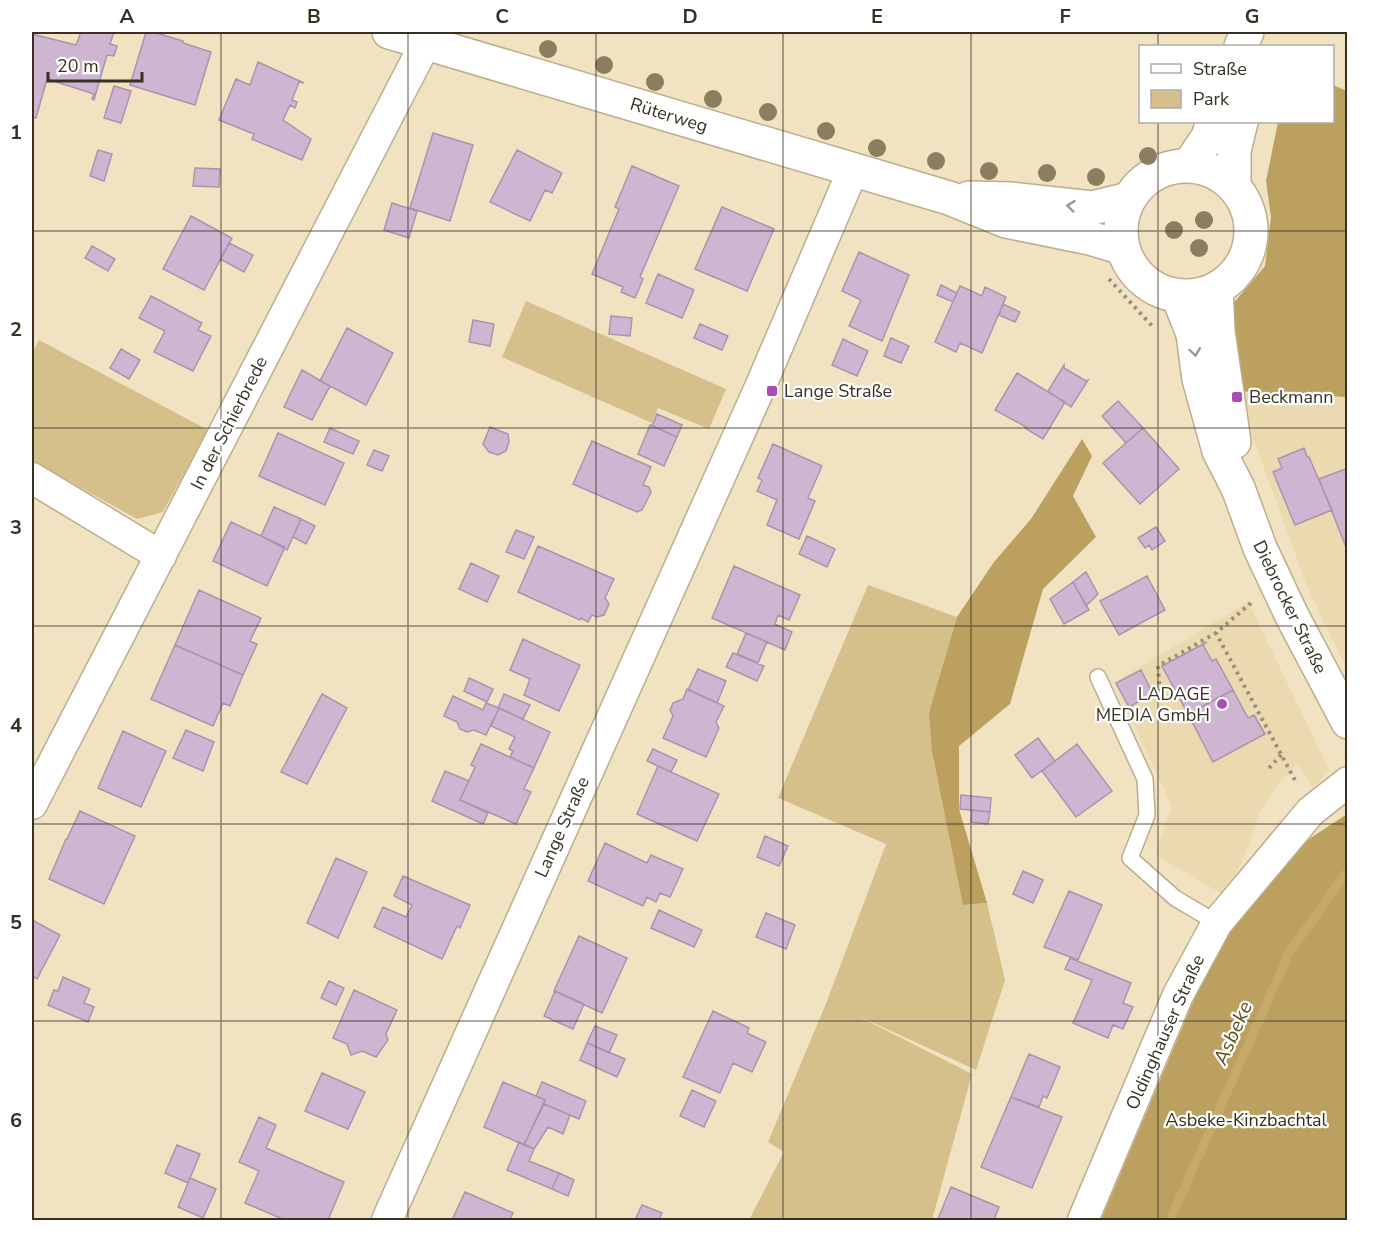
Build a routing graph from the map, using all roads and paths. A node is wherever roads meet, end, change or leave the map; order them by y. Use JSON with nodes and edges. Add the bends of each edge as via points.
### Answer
{"nodes":[{"id":1,"x":389,"y":32,"type":"edge"},
{"id":2,"x":426,"y":42,"type":"junction"},
{"id":3,"x":1213,"y":123,"type":"edge"},
{"id":4,"x":1241,"y":123,"type":"edge"},
{"id":5,"x":1189,"y":165,"type":"junction"},
{"id":6,"x":853,"y":170,"type":"junction"},
{"id":7,"x":1234,"y":184,"type":"junction"},
{"id":8,"x":949,"y":198,"type":"junction"},
{"id":9,"x":1129,"y":199,"type":"junction"},
{"id":10,"x":1123,"y":248,"type":"junction"},
{"id":11,"x":1108,"y":278,"type":"dead end"},
{"id":12,"x":1216,"y":289,"type":"junction"},
{"id":13,"x":1179,"y":296,"type":"junction"},
{"id":14,"x":1155,"y":329,"type":"dead end"},
{"id":15,"x":32,"y":478,"type":"edge"},
{"id":16,"x":1238,"y":488,"type":"junction"},
{"id":17,"x":161,"y":556,"type":"junction"},
{"id":18,"x":1251,"y":603,"type":"dead end"},
{"id":19,"x":1216,"y":633,"type":"junction"},
{"id":20,"x":1098,"y":677,"type":"dead end"},
{"id":21,"x":1160,"y":699,"type":"dead end"},
{"id":22,"x":1347,"y":723,"type":"edge"},
{"id":23,"x":1282,"y":754,"type":"junction"},
{"id":24,"x":1269,"y":768,"type":"dead end"},
{"id":25,"x":1347,"y":782,"type":"edge"},
{"id":26,"x":32,"y":804,"type":"edge"},
{"id":27,"x":1311,"y":811,"type":"junction"},
{"id":28,"x":1217,"y":923,"type":"junction"},
{"id":29,"x":387,"y":1221,"type":"edge"},
{"id":30,"x":1083,"y":1221,"type":"edge"}],
"edges":[{"from":1,"to":2,"type":"main road","name":"Rüterweg"},
{"from":2,"to":6,"type":"main road","name":"Rüterweg"},
{"from":2,"to":17,"type":"street","name":"In der Schierbrede"},
{"from":3,"to":5,"type":"main road"},
{"from":4,"to":7,"type":"main road","via":[[1234,151]]},
{"from":5,"to":7,"type":"main road","via":[[1214,171]]},
{"from":5,"to":9,"type":"main road","via":[[1165,168],[1144,180]]},
{"from":6,"to":8,"type":"main road","name":"Rüterweg"},
{"from":6,"to":29,"type":"street","name":"Lange Straße","via":[[761,385]]},
{"from":7,"to":12,"type":"main road","via":[[1247,205],[1252,229],[1248,253],[1236,274]]},
{"from":9,"to":8,"type":"main road","name":"Rüterweg","one_way":true,"via":[[1092,208],[1010,199]]},
{"from":8,"to":10,"type":"main road","name":"Rüterweg","via":[[1006,221]]},
{"from":9,"to":10,"type":"main road","via":[[1121,223]]},
{"from":10,"to":13,"type":"main road","via":[[1134,271],[1154,288]]},
{"from":11,"to":14,"type":"path"},
{"from":12,"to":13,"type":"main road"},
{"from":12,"to":16,"type":"main road","name":"Diebrocker Straße"},
{"from":13,"to":16,"type":"main road","name":"Diebrocker Straße","one_way":true,"via":[[1193,334],[1199,379],[1219,451]]},
{"from":15,"to":17,"type":"street"},
{"from":16,"to":22,"type":"main road","name":"Diebrocker Straße","via":[[1260,548]]},
{"from":17,"to":26,"type":"street","name":"In der Schierbrede"},
{"from":18,"to":19,"type":"path"},
{"from":19,"to":21,"type":"path","via":[[1158,666]]},
{"from":19,"to":23,"type":"path"},
{"from":20,"to":28,"type":"lane","via":[[1145,779],[1147,815],[1130,858],[1175,898]]},
{"from":23,"to":24,"type":"path"},
{"from":23,"to":27,"type":"path"},
{"from":25,"to":27,"type":"street","name":"Oldinghauser Straße"},
{"from":27,"to":28,"type":"street","name":"Oldinghauser Straße"},
{"from":28,"to":30,"type":"street","name":"Oldinghauser Straße","via":[[1178,994]]}]}
